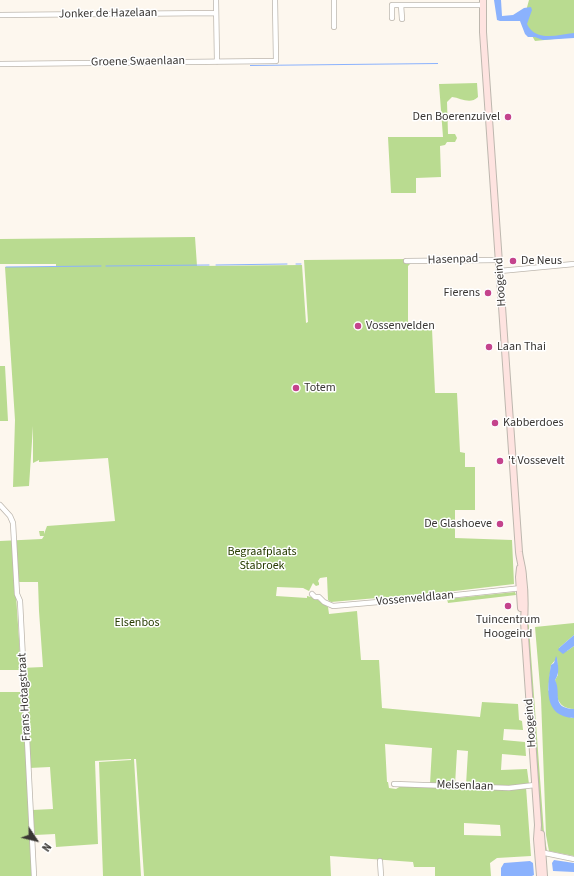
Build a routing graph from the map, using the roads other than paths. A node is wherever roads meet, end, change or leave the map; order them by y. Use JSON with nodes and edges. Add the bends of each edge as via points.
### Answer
{"nodes":[{"id":1,"x":216,"y":0,"type":"edge"},
{"id":2,"x":275,"y":0,"type":"edge"},
{"id":3,"x":334,"y":0,"type":"edge"},
{"id":4,"x":392,"y":3,"type":"edge"},
{"id":5,"x":483,"y":3,"type":"edge"},
{"id":6,"x":401,"y":5,"type":"junction"},
{"id":7,"x":216,"y":13,"type":"junction"},
{"id":8,"x":0,"y":15,"type":"edge"},
{"id":9,"x":392,"y":18,"type":"dead end"},
{"id":10,"x":402,"y":19,"type":"dead end"},
{"id":11,"x":334,"y":27,"type":"dead end"},
{"id":12,"x":217,"y":62,"type":"junction"},
{"id":13,"x":0,"y":64,"type":"edge"},
{"id":14,"x":499,"y":260,"type":"junction"},
{"id":15,"x":406,"y":261,"type":"dead end"},
{"id":16,"x":574,"y":264,"type":"edge"},
{"id":17,"x":500,"y":271,"type":"junction"},
{"id":18,"x":0,"y":505,"type":"edge"},
{"id":19,"x":522,"y":588,"type":"junction"},
{"id":20,"x":312,"y":594,"type":"dead end"},
{"id":21,"x":394,"y":784,"type":"dead end"},
{"id":22,"x":535,"y":784,"type":"junction"},
{"id":23,"x":541,"y":852,"type":"junction"},
{"id":24,"x":574,"y":859,"type":"edge"},
{"id":25,"x":380,"y":860,"type":"dead end"},
{"id":26,"x":34,"y":876,"type":"edge"},
{"id":27,"x":381,"y":876,"type":"edge"},
{"id":28,"x":540,"y":876,"type":"edge"},
{"id":29,"x":544,"y":876,"type":"edge"}],
"edges":[{"from":1,"to":7,"type":"street"},
{"from":2,"to":12,"type":"street","name":"Groene Swaenlaan","via":[[276,61]]},
{"from":3,"to":11,"type":"street"},
{"from":4,"to":6,"type":"street"},
{"from":4,"to":9,"type":"street"},
{"from":5,"to":6,"type":"street"},
{"from":5,"to":14,"type":"main road","name":"Hoogeind"},
{"from":6,"to":10,"type":"street"},
{"from":7,"to":8,"type":"street","name":"Jonker de Hazelaan"},
{"from":7,"to":12,"type":"street"},
{"from":12,"to":13,"type":"street","name":"Groene Swaenlaan"},
{"from":14,"to":15,"type":"street","name":"Hasenpad"},
{"from":14,"to":17,"type":"main road","name":"Hoogeind"},
{"from":16,"to":17,"type":"street"},
{"from":17,"to":19,"type":"main road","name":"Hoogeind"},
{"from":18,"to":26,"type":"street","name":"Frans Hotagstraat","via":[[13,523],[17,594],[20,601]]},
{"from":19,"to":20,"type":"street","name":"Vossenveldlaan","via":[[333,606]]},
{"from":19,"to":22,"type":"main road","name":"Hoogeind"},
{"from":21,"to":22,"type":"street","name":"Melsenlaan","via":[[509,788]]},
{"from":22,"to":23,"type":"main road","name":"Hoogeind"},
{"from":23,"to":24,"type":"street"},
{"from":23,"to":28,"type":"main road"},
{"from":23,"to":29,"type":"main road"},
{"from":25,"to":27,"type":"street"}]}
